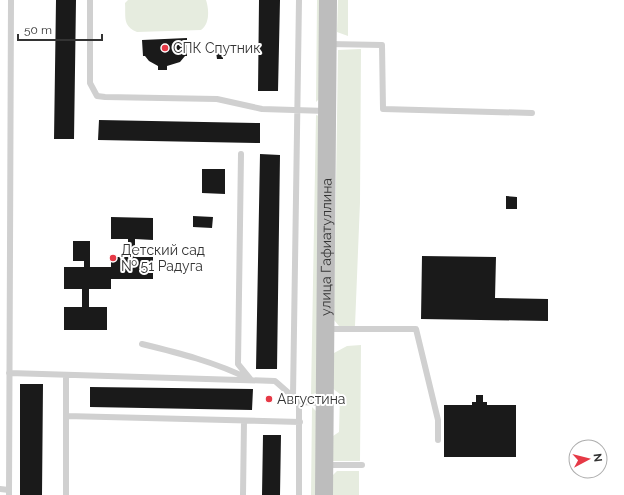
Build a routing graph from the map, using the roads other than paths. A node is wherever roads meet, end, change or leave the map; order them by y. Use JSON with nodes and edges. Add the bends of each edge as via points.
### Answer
{"nodes":[{"id":1,"x":11,"y":0,"type":"edge"},
{"id":2,"x":90,"y":0,"type":"edge"},
{"id":3,"x":299,"y":0,"type":"edge"},
{"id":4,"x":328,"y":0,"type":"edge"},
{"id":5,"x":328,"y":44,"type":"junction"},
{"id":6,"x":298,"y":111,"type":"junction"},
{"id":7,"x":327,"y":111,"type":"junction"},
{"id":8,"x":532,"y":112,"type":"dead end"},
{"id":9,"x":241,"y":154,"type":"dead end"},
{"id":10,"x":325,"y":329,"type":"junction"},
{"id":11,"x":142,"y":344,"type":"dead end"},
{"id":12,"x":9,"y":372,"type":"junction"},
{"id":13,"x":66,"y":375,"type":"junction"},
{"id":14,"x":251,"y":380,"type":"junction"},
{"id":15,"x":293,"y":396,"type":"junction"},
{"id":16,"x":299,"y":402,"type":"junction"},
{"id":17,"x":324,"y":403,"type":"junction"},
{"id":18,"x":66,"y":416,"type":"junction"},
{"id":19,"x":244,"y":421,"type":"junction"},
{"id":20,"x":300,"y":422,"type":"junction"},
{"id":21,"x":438,"y":440,"type":"dead end"},
{"id":22,"x":362,"y":465,"type":"dead end"},
{"id":23,"x":324,"y":466,"type":"junction"},
{"id":24,"x":0,"y":490,"type":"edge"},
{"id":25,"x":9,"y":492,"type":"edge"},
{"id":26,"x":66,"y":495,"type":"edge"},
{"id":27,"x":243,"y":495,"type":"edge"},
{"id":28,"x":299,"y":495,"type":"edge"},
{"id":29,"x":324,"y":495,"type":"edge"}],
"edges":[{"from":1,"to":12,"type":"lane"},
{"from":2,"to":6,"type":"lane","via":[[90,83],[97,96],[217,99],[262,109]]},
{"from":3,"to":6,"type":"lane"},
{"from":4,"to":5,"type":"street","name":"улица Гафиатуллина"},
{"from":5,"to":7,"type":"street","name":"улица Гафиатуллина"},
{"from":5,"to":8,"type":"lane","via":[[382,45],[383,109]]},
{"from":6,"to":7,"type":"lane"},
{"from":6,"to":15,"type":"lane"},
{"from":7,"to":10,"type":"street","name":"улица Гафиатуллина"},
{"from":9,"to":14,"type":"lane","via":[[238,364]]},
{"from":10,"to":17,"type":"street","name":"улица Гафиатуллина"},
{"from":10,"to":21,"type":"lane","via":[[416,329],[438,420]]},
{"from":11,"to":14,"type":"lane","via":[[189,356]]},
{"from":12,"to":13,"type":"lane"},
{"from":12,"to":25,"type":"lane"},
{"from":13,"to":14,"type":"lane"},
{"from":13,"to":18,"type":"lane"},
{"from":14,"to":15,"type":"lane","via":[[275,381]]},
{"from":15,"to":16,"type":"lane"},
{"from":16,"to":17,"type":"lane"},
{"from":16,"to":20,"type":"lane"},
{"from":17,"to":23,"type":"street","name":"улица Гафиатуллина"},
{"from":18,"to":19,"type":"lane"},
{"from":18,"to":26,"type":"lane"},
{"from":19,"to":20,"type":"lane"},
{"from":19,"to":27,"type":"lane"},
{"from":20,"to":28,"type":"lane"},
{"from":22,"to":23,"type":"lane"},
{"from":23,"to":29,"type":"street","name":"улица Гафиатуллина"},
{"from":24,"to":25,"type":"lane"}]}
